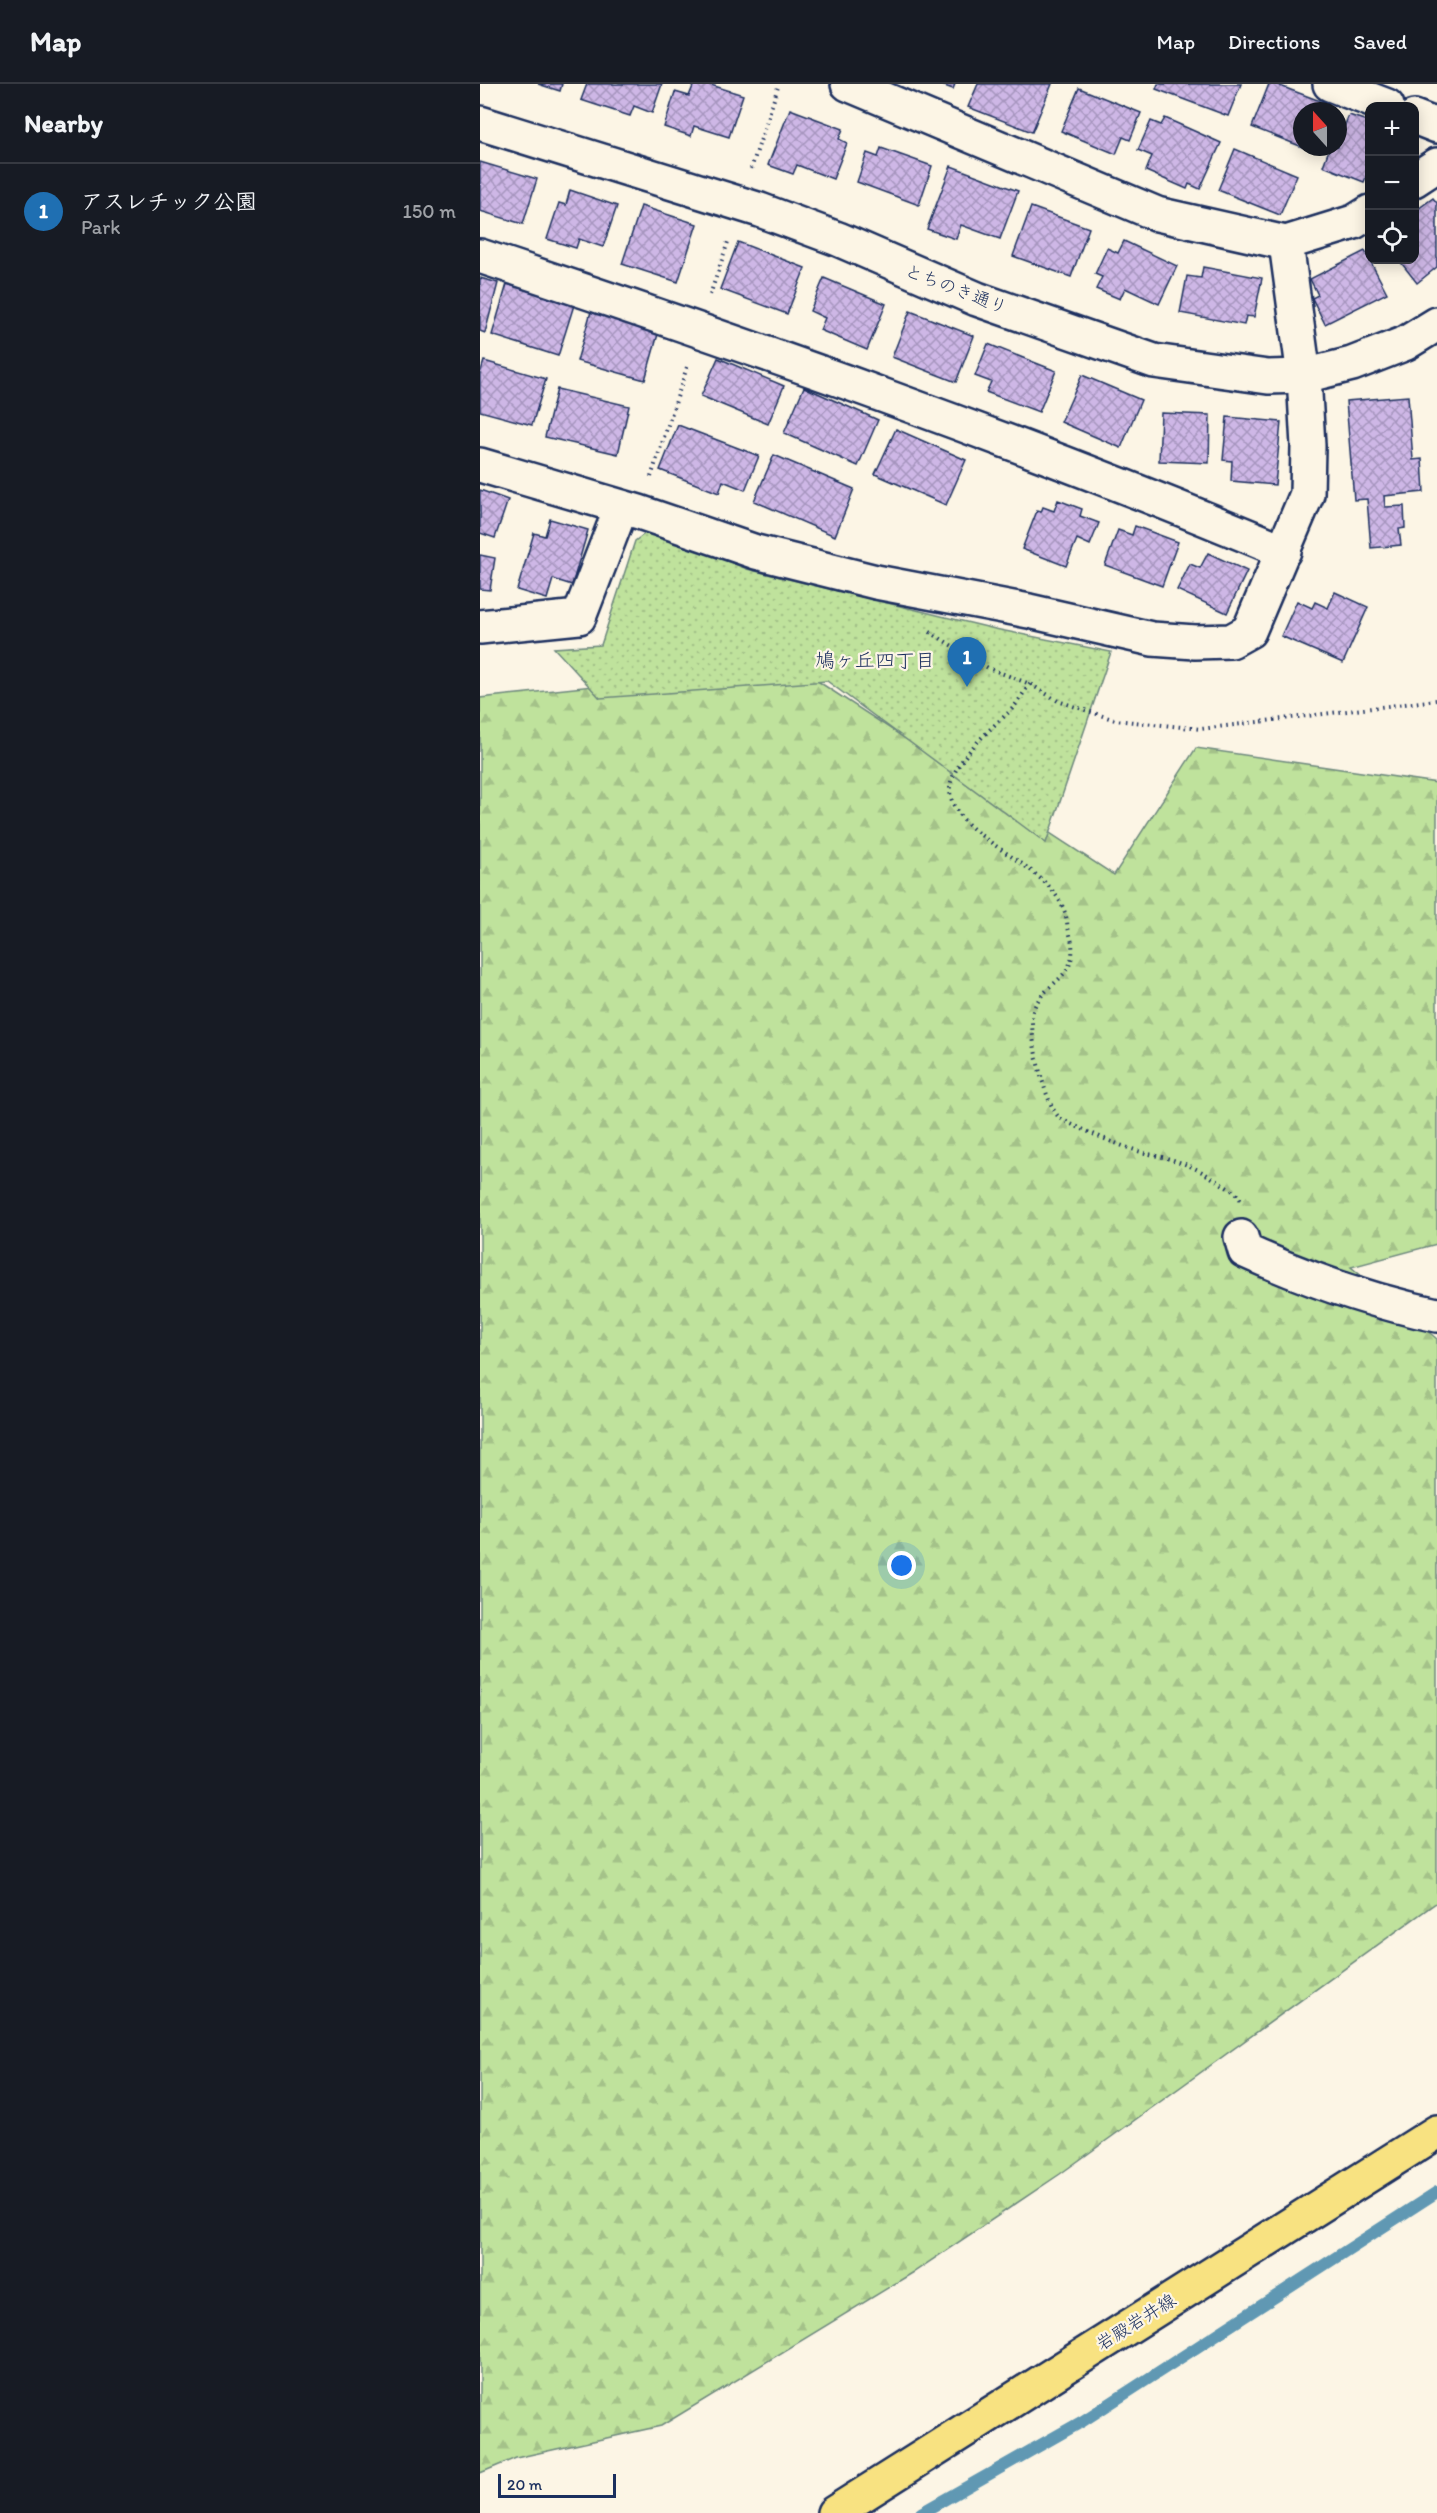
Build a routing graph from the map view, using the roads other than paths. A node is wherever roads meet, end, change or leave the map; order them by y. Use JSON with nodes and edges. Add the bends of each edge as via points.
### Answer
{"nodes":[{"id":1,"x":848,"y":84,"type":"edge"},
{"id":2,"x":1330,"y":84,"type":"edge"},
{"id":3,"x":1377,"y":102,"type":"edge"},
{"id":4,"x":1419,"y":119,"type":"edge"},
{"id":5,"x":480,"y":123,"type":"edge"},
{"id":6,"x":1437,"y":126,"type":"edge"},
{"id":7,"x":1437,"y":165,"type":"edge"},
{"id":8,"x":1419,"y":177,"type":"edge"},
{"id":9,"x":1365,"y":215,"type":"edge"},
{"id":10,"x":1286,"y":243,"type":"junction"},
{"id":11,"x":480,"y":256,"type":"edge"},
{"id":12,"x":1437,"y":324,"type":"edge"},
{"id":13,"x":1304,"y":376,"type":"junction"},
{"id":14,"x":480,"y":465,"type":"edge"},
{"id":15,"x":621,"y":508,"type":"junction"},
{"id":16,"x":1284,"y":551,"type":"junction"},
{"id":17,"x":480,"y":627,"type":"edge"},
{"id":18,"x":1241,"y":1237,"type":"dead end"},
{"id":19,"x":1437,"y":1315,"type":"edge"},
{"id":20,"x":1437,"y":2132,"type":"edge"},
{"id":21,"x":834,"y":2513,"type":"edge"}],
"edges":[{"from":1,"to":10,"type":"street","via":[[1157,214]]},
{"from":2,"to":3,"type":"street"},
{"from":4,"to":6,"type":"street"},
{"from":5,"to":13,"type":"street","name":"とちのき通り","via":[[760,210],[977,299],[1154,361],[1268,377]]},
{"from":7,"to":8,"type":"street"},
{"from":9,"to":10,"type":"street"},
{"from":10,"to":13,"type":"street"},
{"from":11,"to":16,"type":"street","via":[[699,329],[997,436]]},
{"from":12,"to":13,"type":"street","name":"とちのき通り","via":[[1406,343],[1352,364]]},
{"from":13,"to":16,"type":"street","via":[[1307,494]]},
{"from":14,"to":15,"type":"street"},
{"from":15,"to":16,"type":"street","via":[[756,552],[876,582],[1152,639],[1195,642],[1232,640],[1248,631]]},
{"from":15,"to":17,"type":"street","via":[[579,617]]},
{"from":18,"to":19,"type":"street","via":[[1245,1251],[1299,1275],[1398,1307]]},
{"from":20,"to":21,"type":"main road","name":"岩殿岩井線"}]}
